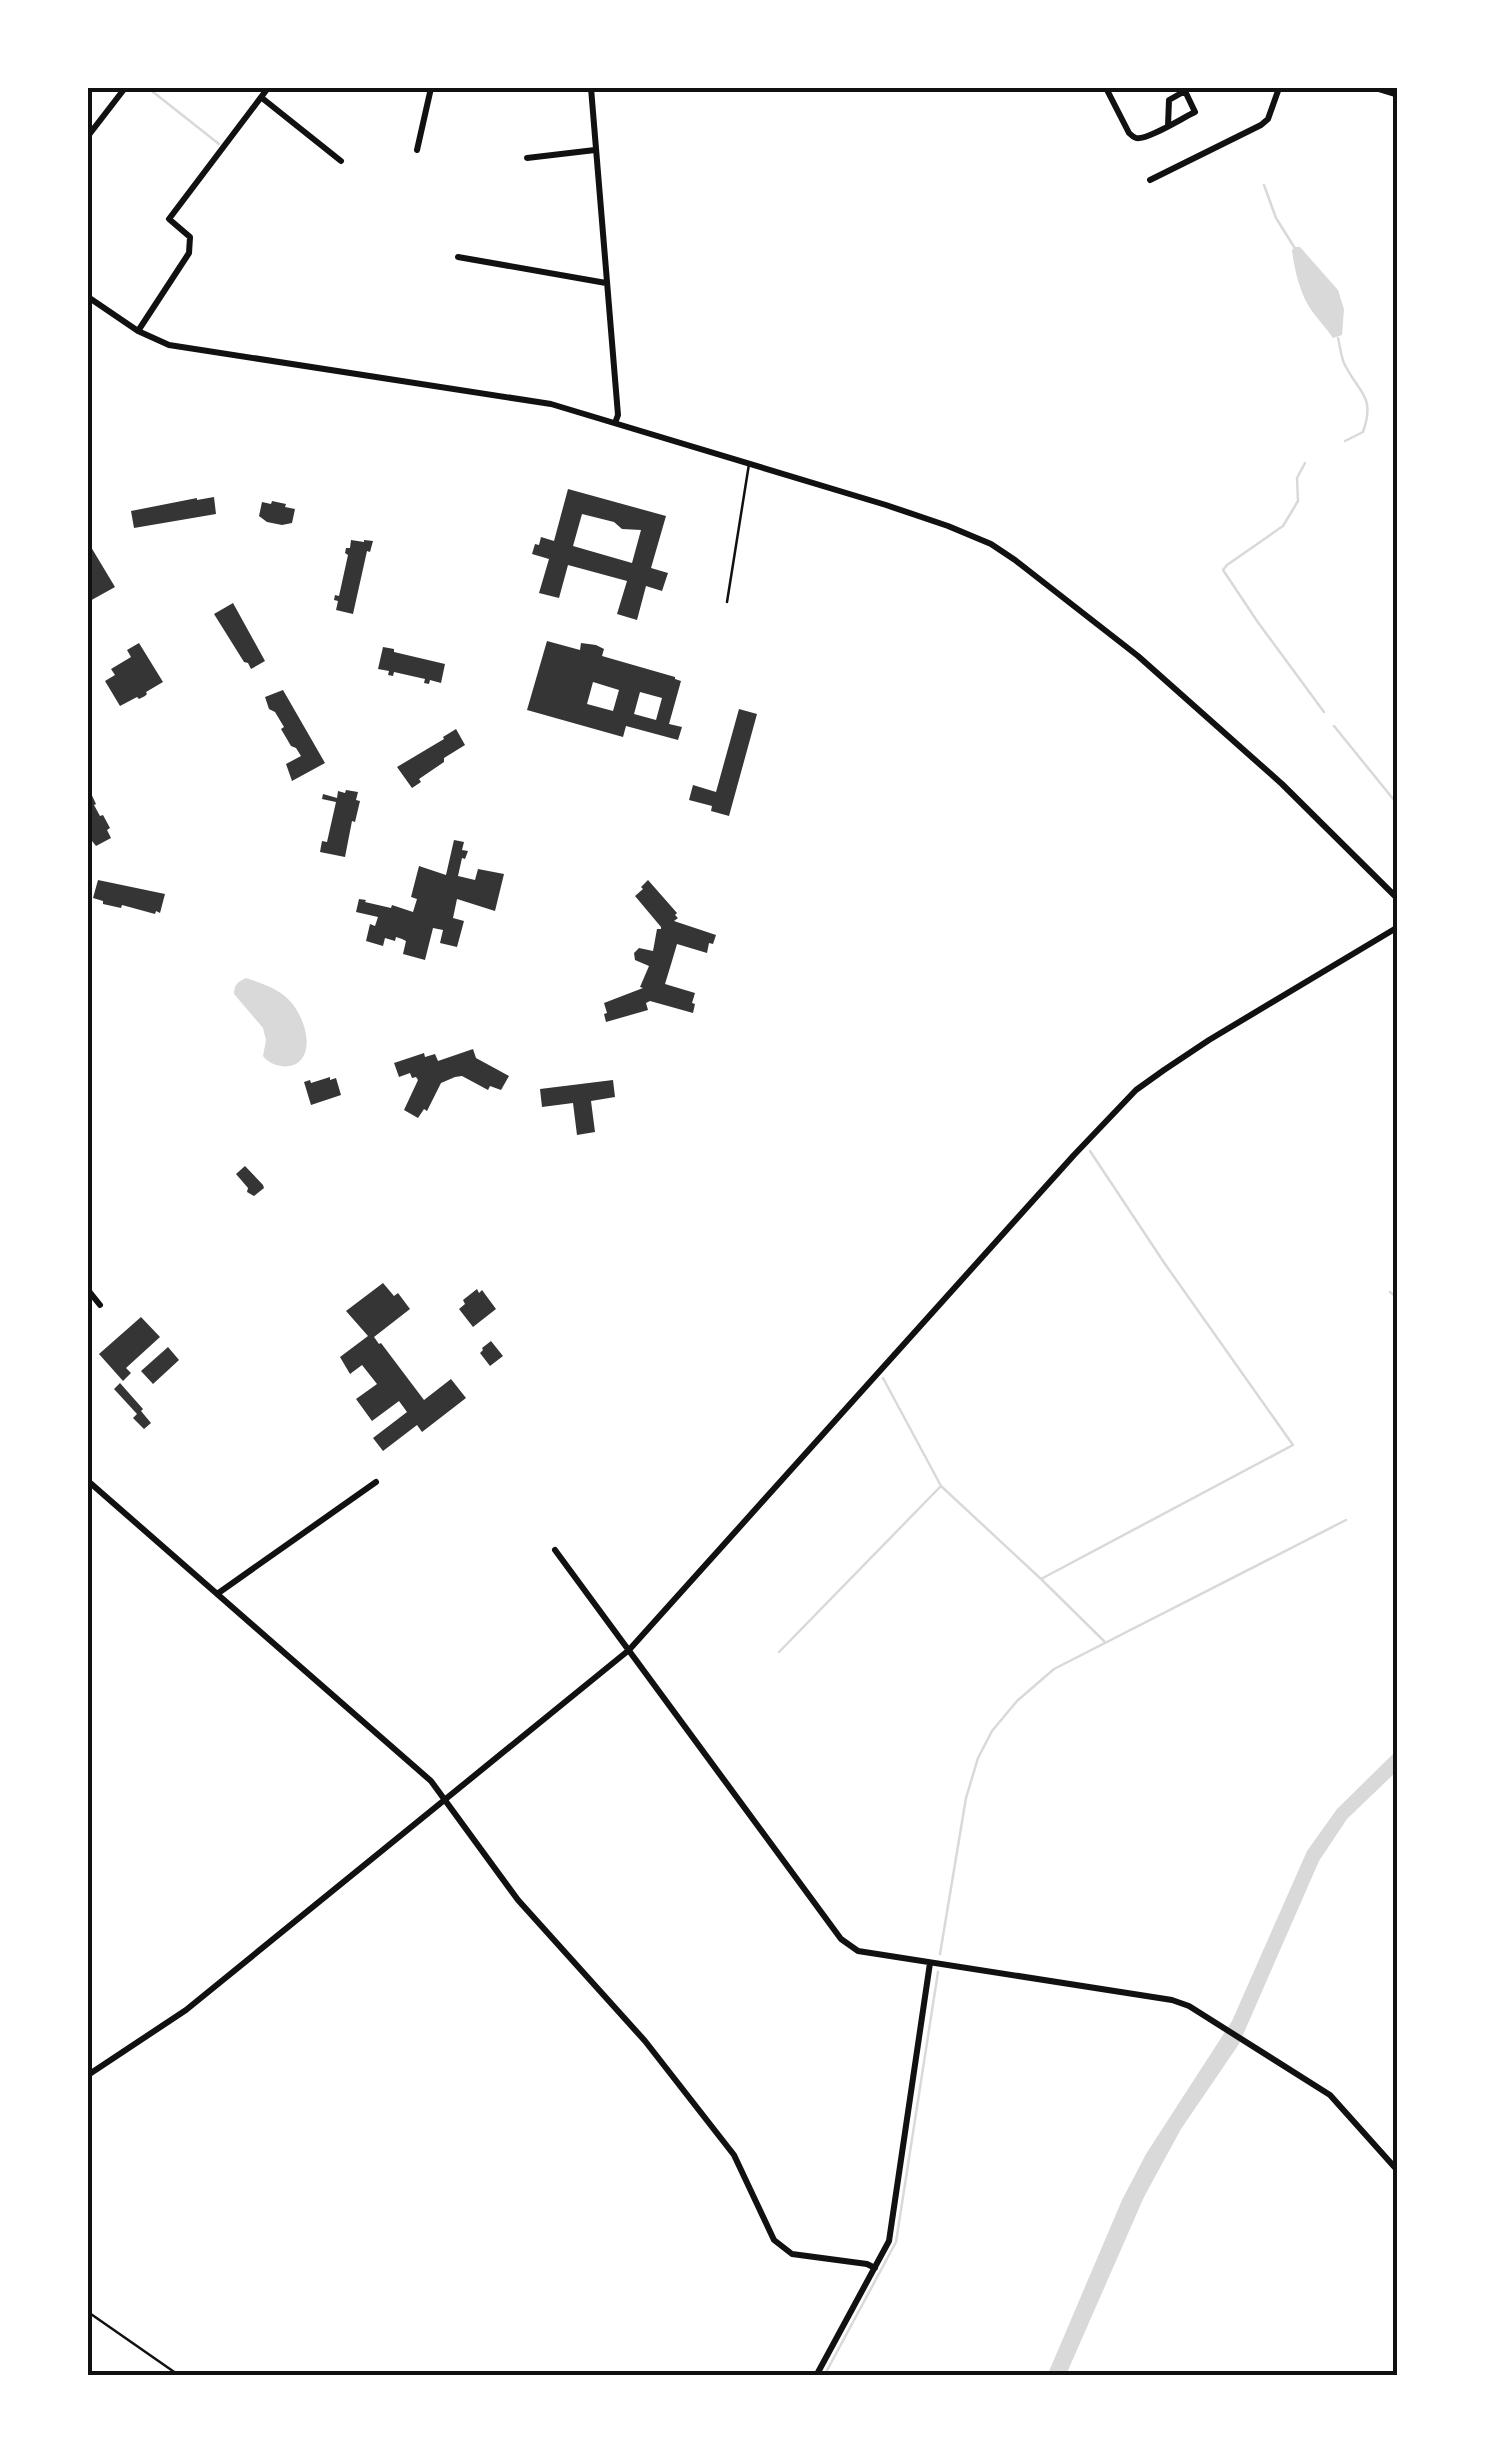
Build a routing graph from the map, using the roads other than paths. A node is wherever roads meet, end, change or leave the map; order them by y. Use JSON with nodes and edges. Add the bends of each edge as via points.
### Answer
{"nodes":[{"id":1,"x":125,"y":88,"type":"edge"},
{"id":2,"x":268,"y":88,"type":"edge"},
{"id":3,"x":431,"y":88,"type":"edge"},
{"id":4,"x":590,"y":88,"type":"edge"},
{"id":5,"x":1106,"y":88,"type":"edge"},
{"id":6,"x":1279,"y":88,"type":"edge"},
{"id":7,"x":1375,"y":88,"type":"edge"},
{"id":8,"x":1398,"y":95,"type":"edge"},
{"id":9,"x":262,"y":98,"type":"junction"},
{"id":10,"x":1168,"y":126,"type":"junction"},
{"id":11,"x":88,"y":136,"type":"edge"},
{"id":12,"x":418,"y":150,"type":"dead end"},
{"id":13,"x":595,"y":150,"type":"junction"},
{"id":14,"x":527,"y":158,"type":"dead end"},
{"id":15,"x":341,"y":161,"type":"dead end"},
{"id":16,"x":1150,"y":180,"type":"dead end"},
{"id":17,"x":458,"y":257,"type":"dead end"},
{"id":18,"x":606,"y":283,"type":"junction"},
{"id":19,"x":88,"y":297,"type":"edge"},
{"id":20,"x":138,"y":331,"type":"junction"},
{"id":21,"x":615,"y":423,"type":"junction"},
{"id":22,"x":750,"y":463,"type":"junction"},
{"id":23,"x":727,"y":602,"type":"dead end"},
{"id":24,"x":1398,"y":899,"type":"edge"},
{"id":25,"x":1398,"y":927,"type":"edge"},
{"id":26,"x":88,"y":1290,"type":"edge"},
{"id":27,"x":100,"y":1305,"type":"dead end"},
{"id":28,"x":88,"y":1482,"type":"edge"},
{"id":29,"x":376,"y":1482,"type":"dead end"},
{"id":30,"x":555,"y":1550,"type":"dead end"},
{"id":31,"x":217,"y":1594,"type":"junction"},
{"id":32,"x":629,"y":1650,"type":"junction"},
{"id":33,"x":445,"y":1798,"type":"junction"},
{"id":34,"x":930,"y":1963,"type":"junction"},
{"id":35,"x":88,"y":2074,"type":"edge"},
{"id":36,"x":1398,"y":2171,"type":"edge"},
{"id":37,"x":875,"y":2268,"type":"junction"},
{"id":38,"x":816,"y":2376,"type":"edge"}],
"edges":[{"from":1,"to":11,"type":"street"},
{"from":2,"to":9,"type":"street"},
{"from":3,"to":12,"type":"street"},
{"from":4,"to":13,"type":"street"},
{"from":5,"to":10,"type":"street","via":[[1135,138]]},
{"from":6,"to":16,"type":"street","via":[[1261,125]]},
{"from":7,"to":8,"type":"street"},
{"from":9,"to":15,"type":"street"},
{"from":9,"to":20,"type":"street","via":[[169,218],[190,237],[189,253]]},
{"from":10,"to":10,"type":"street","via":[[1195,112],[1185,91],[1169,100]]},
{"from":13,"to":14,"type":"street"},
{"from":13,"to":18,"type":"street"},
{"from":17,"to":18,"type":"street"},
{"from":18,"to":21,"type":"street"},
{"from":19,"to":20,"type":"street"},
{"from":20,"to":21,"type":"street","via":[[168,345],[551,404]]},
{"from":21,"to":22,"type":"street"},
{"from":22,"to":23,"type":"lane"},
{"from":22,"to":24,"type":"street","via":[[948,526],[1015,560],[1138,656]]},
{"from":25,"to":32,"type":"street","via":[[1136,1090]]},
{"from":26,"to":27,"type":"street"},
{"from":28,"to":31,"type":"street"},
{"from":29,"to":31,"type":"street"},
{"from":30,"to":32,"type":"street"},
{"from":31,"to":33,"type":"street"},
{"from":32,"to":33,"type":"street"},
{"from":32,"to":34,"type":"street","via":[[841,1938],[858,1952]]},
{"from":33,"to":35,"type":"street","via":[[186,2010]]},
{"from":33,"to":37,"type":"street","via":[[518,1900],[645,2040],[734,2155],[774,2240],[792,2254]]},
{"from":34,"to":36,"type":"street","via":[[1190,2006],[1330,2095]]},
{"from":34,"to":37,"type":"street","via":[[889,2242]]},
{"from":37,"to":38,"type":"street"}]}
